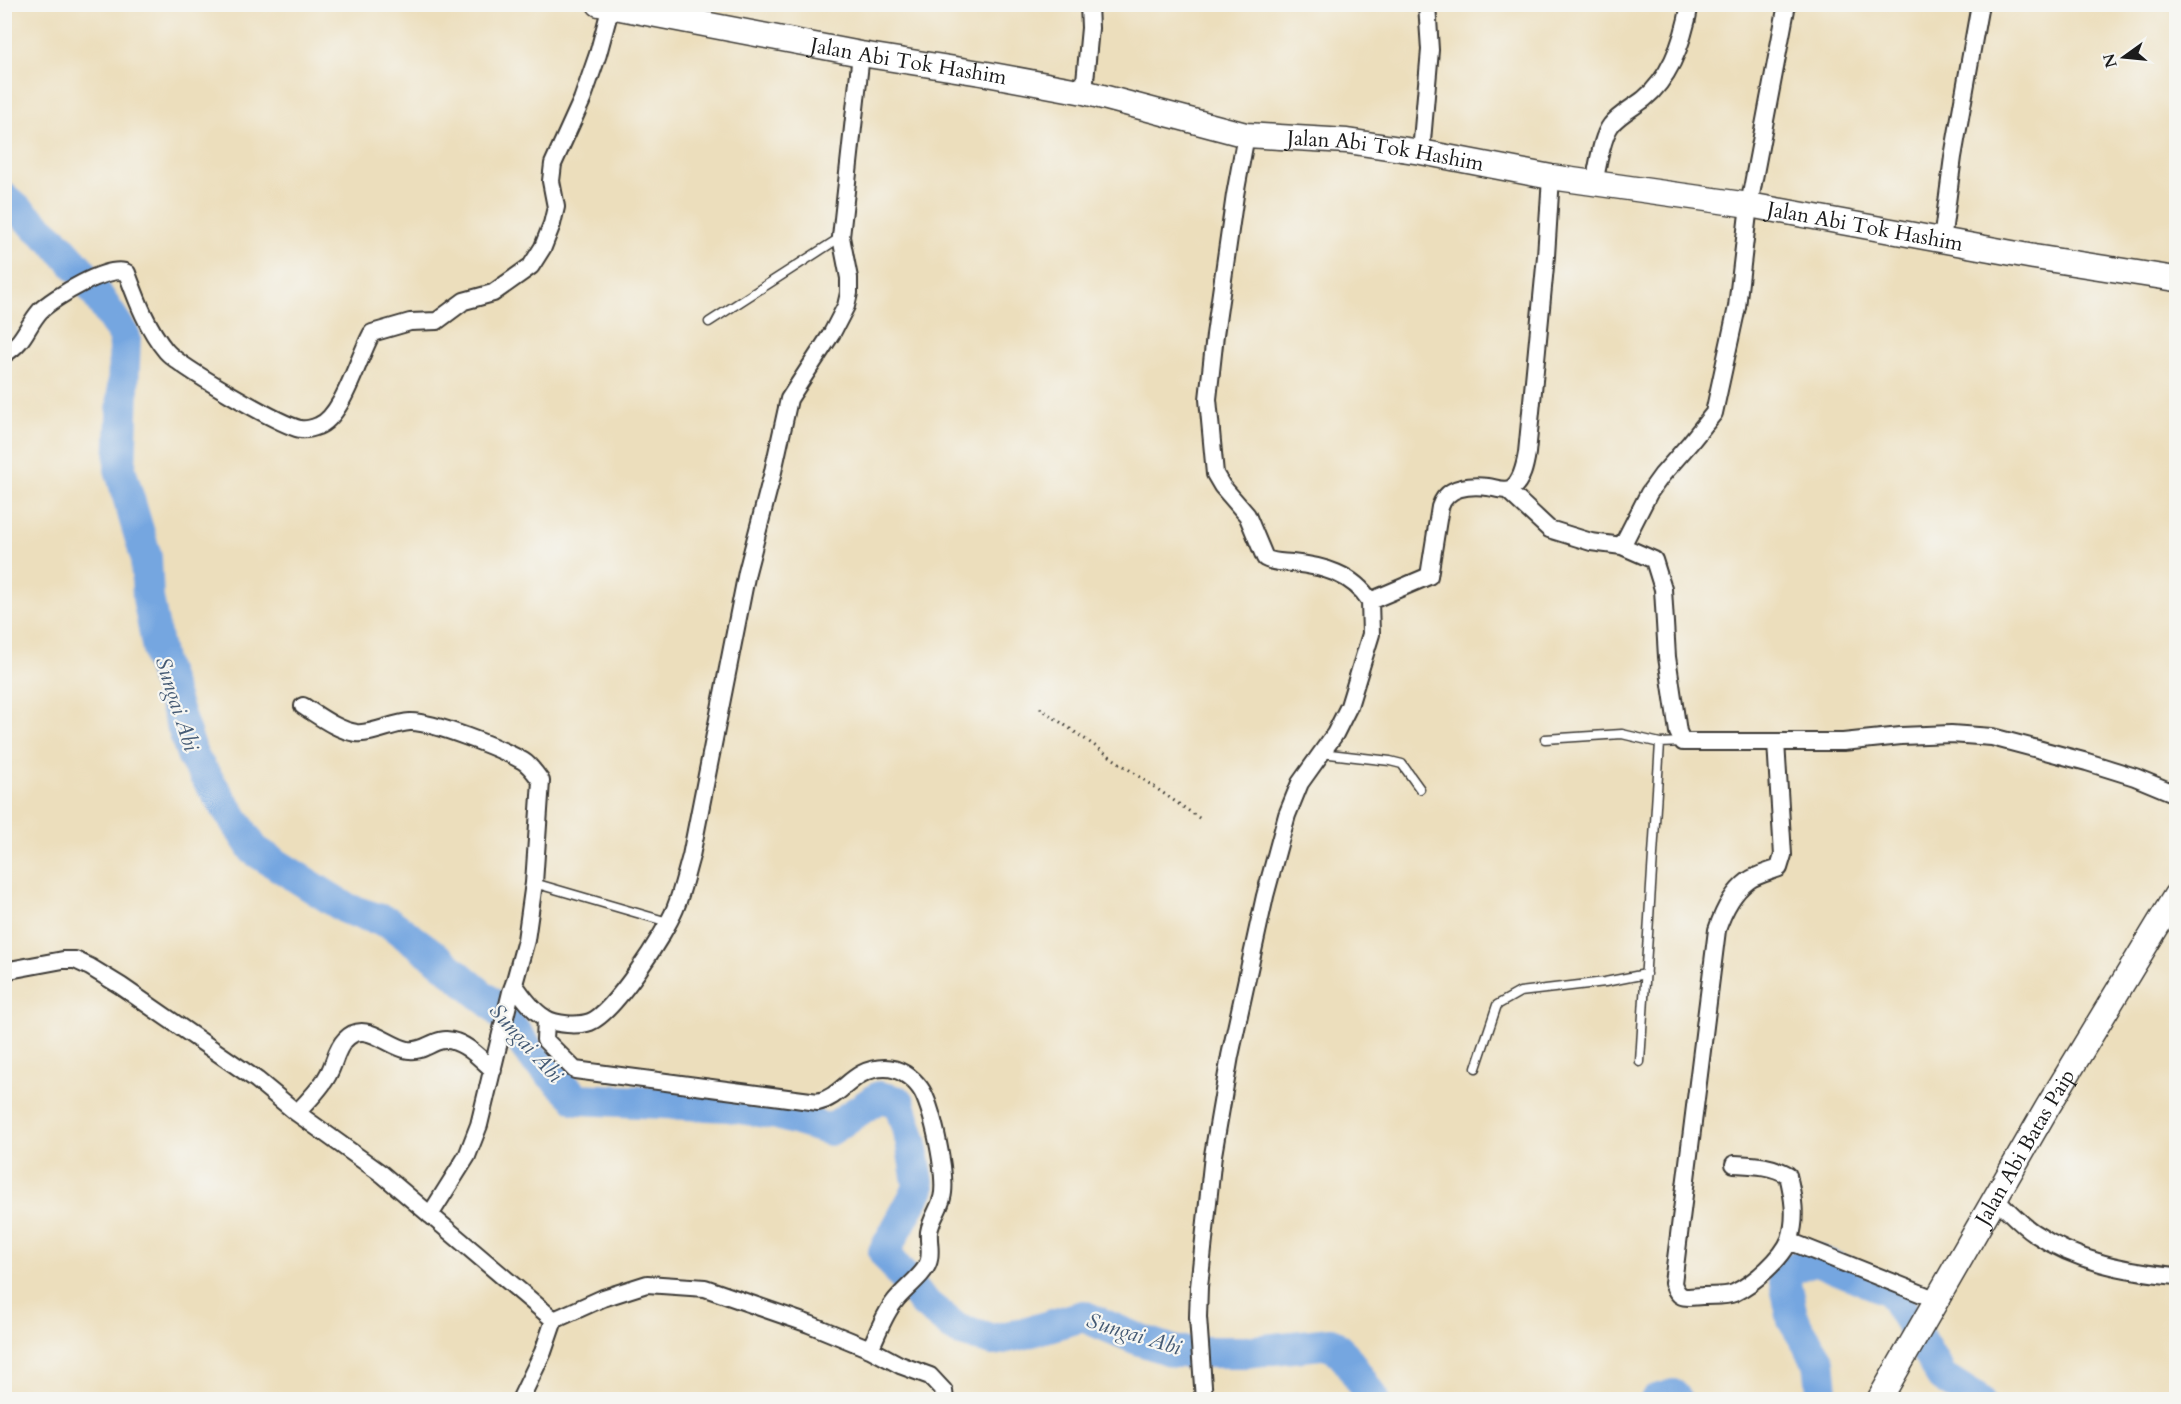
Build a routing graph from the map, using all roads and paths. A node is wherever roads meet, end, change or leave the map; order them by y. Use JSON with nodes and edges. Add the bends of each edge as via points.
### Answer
{"nodes":[{"id":1,"x":1089,"y":4,"type":"edge"},
{"id":2,"x":1428,"y":4,"type":"edge"},
{"id":3,"x":1690,"y":4,"type":"edge"},
{"id":4,"x":1787,"y":4,"type":"edge"},
{"id":5,"x":1980,"y":4,"type":"edge"},
{"id":6,"x":605,"y":5,"type":"edge"},
{"id":7,"x":861,"y":54,"type":"junction"},
{"id":8,"x":1084,"y":92,"type":"junction"},
{"id":9,"x":1246,"y":135,"type":"junction"},
{"id":10,"x":1421,"y":152,"type":"junction"},
{"id":11,"x":1551,"y":177,"type":"junction"},
{"id":12,"x":1594,"y":183,"type":"junction"},
{"id":13,"x":1749,"y":205,"type":"junction"},
{"id":14,"x":841,"y":237,"type":"junction"},
{"id":15,"x":1942,"y":241,"type":"junction"},
{"id":16,"x":2176,"y":279,"type":"edge"},
{"id":17,"x":710,"y":322,"type":"dead end"},
{"id":18,"x":4,"y":354,"type":"edge"},
{"id":19,"x":1507,"y":490,"type":"junction"},
{"id":20,"x":1622,"y":546,"type":"junction"},
{"id":21,"x":1370,"y":601,"type":"junction"},
{"id":22,"x":303,"y":706,"type":"dead end"},
{"id":23,"x":1040,"y":708,"type":"dead end"},
{"id":24,"x":1545,"y":739,"type":"dead end"},
{"id":25,"x":1683,"y":742,"type":"junction"},
{"id":26,"x":1776,"y":742,"type":"junction"},
{"id":27,"x":1660,"y":743,"type":"junction"},
{"id":28,"x":1320,"y":753,"type":"junction"},
{"id":29,"x":1420,"y":789,"type":"dead end"},
{"id":30,"x":2176,"y":794,"type":"edge"},
{"id":31,"x":1202,"y":820,"type":"dead end"},
{"id":32,"x":534,"y":883,"type":"junction"},
{"id":33,"x":2176,"y":895,"type":"edge"},
{"id":34,"x":668,"y":922,"type":"junction"},
{"id":35,"x":4,"y":971,"type":"edge"},
{"id":36,"x":1646,"y":974,"type":"junction"},
{"id":37,"x":514,"y":984,"type":"junction"},
{"id":38,"x":546,"y":1019,"type":"junction"},
{"id":39,"x":1640,"y":1062,"type":"dead end"},
{"id":40,"x":1476,"y":1068,"type":"dead end"},
{"id":41,"x":493,"y":1070,"type":"junction"},
{"id":42,"x":297,"y":1113,"type":"junction"},
{"id":43,"x":1734,"y":1164,"type":"dead end"},
{"id":44,"x":1995,"y":1199,"type":"junction"},
{"id":45,"x":430,"y":1215,"type":"junction"},
{"id":46,"x":1789,"y":1241,"type":"junction"},
{"id":47,"x":2176,"y":1276,"type":"edge"},
{"id":48,"x":1933,"y":1307,"type":"junction"},
{"id":49,"x":554,"y":1320,"type":"junction"},
{"id":50,"x":870,"y":1349,"type":"junction"},
{"id":51,"x":520,"y":1400,"type":"edge"},
{"id":52,"x":945,"y":1400,"type":"edge"},
{"id":53,"x":1204,"y":1400,"type":"edge"},
{"id":54,"x":1879,"y":1400,"type":"edge"}],
"edges":[{"from":1,"to":8,"type":"street"},
{"from":2,"to":10,"type":"street","via":[[1430,50]]},
{"from":3,"to":12,"type":"street","via":[[1666,75],[1611,125],[1602,145]]},
{"from":4,"to":13,"type":"street"},
{"from":5,"to":15,"type":"street"},
{"from":6,"to":7,"type":"main road","name":"Jalan Abi Tok Hashim"},
{"from":6,"to":18,"type":"street","via":[[582,100],[553,164],[551,181],[556,207],[552,224],[531,266],[493,293],[464,301],[438,321],[410,322],[372,333],[340,407],[319,426],[302,429],[282,422],[208,381],[167,352],[123,271],[114,270],[70,289],[41,311],[22,340]]},
{"from":7,"to":8,"type":"main road","name":"Jalan Abi Tok Hashim"},
{"from":7,"to":14,"type":"street"},
{"from":8,"to":9,"type":"main road","name":"Jalan Abi Tok Hashim"},
{"from":9,"to":10,"type":"main road","name":"Jalan Abi Tok Hashim","via":[[1347,141]]},
{"from":9,"to":21,"type":"street","via":[[1208,399],[1215,474],[1247,515],[1265,558],[1346,576],[1361,587]]},
{"from":10,"to":11,"type":"main road","name":"Jalan Abi Tok Hashim"},
{"from":11,"to":12,"type":"main road","name":"Jalan Abi Tok Hashim"},
{"from":11,"to":19,"type":"street","via":[[1527,453],[1522,473]]},
{"from":12,"to":13,"type":"main road","name":"Jalan Abi Tok Hashim"},
{"from":13,"to":15,"type":"main road","name":"Jalan Abi Tok Hashim"},
{"from":13,"to":20,"type":"street","via":[[1737,307],[1714,413],[1649,493]]},
{"from":14,"to":17,"type":"lane"},
{"from":14,"to":34,"type":"street","via":[[849,278],[846,306],[787,405],[743,594],[691,856]]},
{"from":15,"to":16,"type":"main road","name":"Jalan Abi Tok Hashim"},
{"from":19,"to":20,"type":"street","via":[[1549,529],[1591,542]]},
{"from":19,"to":21,"type":"street","via":[[1466,487],[1448,494],[1440,507],[1430,576]]},
{"from":20,"to":25,"type":"street","via":[[1654,560],[1659,573],[1666,657]]},
{"from":21,"to":28,"type":"street","via":[[1371,634],[1349,706]]},
{"from":22,"to":32,"type":"street","via":[[359,734],[403,722],[420,722],[524,761],[541,781]]},
{"from":23,"to":31,"type":"path"},
{"from":24,"to":27,"type":"lane","via":[[1622,734]]},
{"from":25,"to":26,"type":"street"},
{"from":25,"to":27,"type":"lane"},
{"from":26,"to":30,"type":"street","via":[[1843,742],[1952,734],[1992,737],[2087,762]]},
{"from":26,"to":46,"type":"street","via":[[1783,855],[1779,867],[1748,880],[1733,896],[1717,930],[1673,1283],[1676,1292],[1684,1297],[1733,1293],[1776,1261]]},
{"from":27,"to":36,"type":"lane"},
{"from":28,"to":29,"type":"lane","via":[[1402,764]]},
{"from":28,"to":53,"type":"street","via":[[1300,783],[1284,825],[1230,1056],[1207,1198],[1199,1287]]},
{"from":32,"to":34,"type":"lane"},
{"from":32,"to":37,"type":"street","via":[[526,940]]},
{"from":33,"to":44,"type":"main road","name":"Jalan Abi Batas Paip"},
{"from":34,"to":38,"type":"street","via":[[651,952],[602,1014],[590,1022],[567,1024]]},
{"from":35,"to":42,"type":"street","via":[[63,960],[75,960],[90,967],[190,1032]]},
{"from":36,"to":39,"type":"lane"},
{"from":36,"to":40,"type":"lane","via":[[1520,992],[1497,1005]]},
{"from":37,"to":38,"type":"street"},
{"from":37,"to":41,"type":"street"},
{"from":38,"to":50,"type":"street","via":[[545,1040],[575,1070],[818,1102],[870,1070],[886,1068],[910,1077],[921,1089],[928,1106],[939,1149],[942,1197],[930,1230],[928,1264],[894,1302]]},
{"from":41,"to":42,"type":"street","via":[[455,1041],[441,1039],[410,1051],[388,1044],[373,1032],[359,1031],[345,1039],[329,1073]]},
{"from":41,"to":45,"type":"street","via":[[467,1156]]},
{"from":42,"to":45,"type":"street","via":[[382,1174]]},
{"from":43,"to":46,"type":"street","via":[[1766,1166],[1788,1175],[1794,1198]]},
{"from":44,"to":47,"type":"street","via":[[2033,1233],[2076,1255],[2109,1267]]},
{"from":44,"to":48,"type":"main road","name":"Jalan Abi Batas Paip"},
{"from":45,"to":49,"type":"street"},
{"from":46,"to":48,"type":"street"},
{"from":48,"to":54,"type":"main road","name":"Jalan Abi Batas Paip"},
{"from":49,"to":50,"type":"street","via":[[647,1284],[705,1288]]},
{"from":49,"to":51,"type":"street"},
{"from":50,"to":52,"type":"street","via":[[930,1376],[944,1391]]}]}
